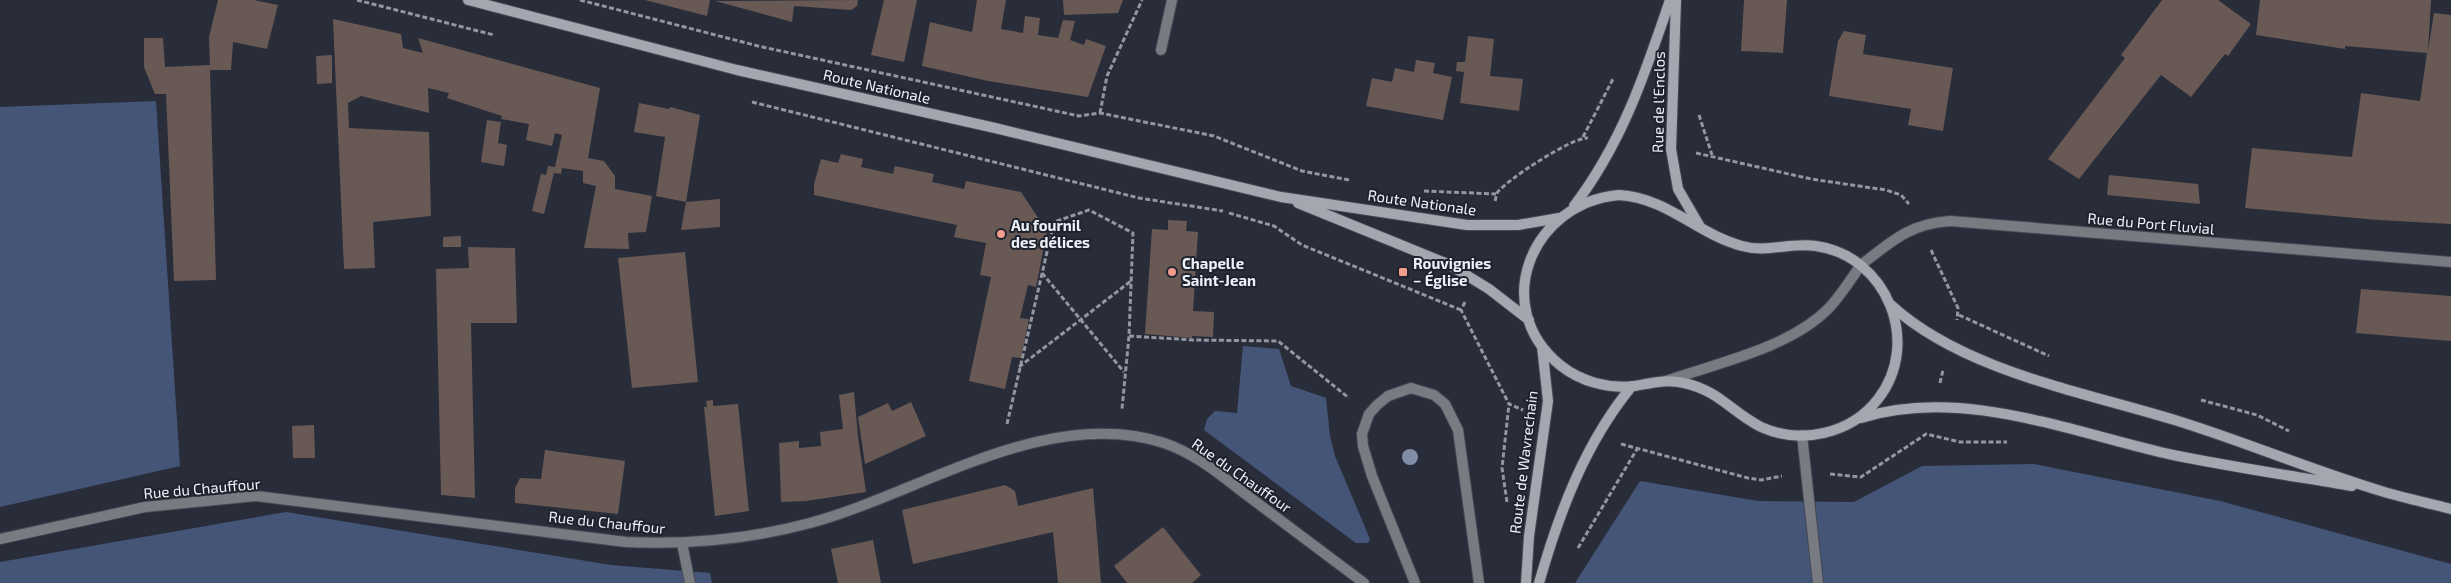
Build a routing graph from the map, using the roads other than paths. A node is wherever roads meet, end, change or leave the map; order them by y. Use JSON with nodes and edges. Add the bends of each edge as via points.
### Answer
{"nodes":[{"id":1,"x":468,"y":0,"type":"edge"},
{"id":2,"x":1172,"y":0,"type":"edge"},
{"id":3,"x":1670,"y":0,"type":"edge"},
{"id":4,"x":1676,"y":0,"type":"edge"},
{"id":5,"x":1161,"y":50,"type":"dead end"},
{"id":6,"x":1281,"y":197,"type":"junction"},
{"id":7,"x":1572,"y":209,"type":"junction"},
{"id":8,"x":1559,"y":218,"type":"junction"},
{"id":9,"x":1702,"y":228,"type":"junction"},
{"id":10,"x":2451,"y":262,"type":"edge"},
{"id":11,"x":1861,"y":265,"type":"junction"},
{"id":12,"x":1891,"y":305,"type":"junction"},
{"id":13,"x":1530,"y":320,"type":"junction"},
{"id":14,"x":1542,"y":345,"type":"junction"},
{"id":15,"x":1665,"y":381,"type":"junction"},
{"id":16,"x":1632,"y":386,"type":"junction"},
{"id":17,"x":1856,"y":420,"type":"junction"},
{"id":18,"x":1802,"y":435,"type":"junction"},
{"id":19,"x":2380,"y":491,"type":"junction"},
{"id":20,"x":2451,"y":509,"type":"edge"},
{"id":21,"x":0,"y":539,"type":"edge"},
{"id":22,"x":682,"y":543,"type":"junction"},
{"id":23,"x":690,"y":583,"type":"edge"},
{"id":24,"x":1364,"y":583,"type":"edge"},
{"id":25,"x":1415,"y":583,"type":"edge"},
{"id":26,"x":1479,"y":583,"type":"edge"},
{"id":27,"x":1526,"y":583,"type":"edge"},
{"id":28,"x":1539,"y":583,"type":"edge"},
{"id":29,"x":1818,"y":583,"type":"edge"}],
"edges":[{"from":1,"to":6,"type":"main road","name":"Route Nationale","via":[[737,70]]},
{"from":2,"to":5,"type":"street"},
{"from":3,"to":7,"type":"main road","name":"Rue de l'Enclos","via":[[1642,83],[1616,142],[1601,170]]},
{"from":4,"to":9,"type":"main road","name":"Rue de l'Enclos","via":[[1671,149],[1678,189]]},
{"from":6,"to":8,"type":"main road","name":"Route Nationale","via":[[1492,226]]},
{"from":6,"to":13,"type":"main road","name":"Route Nationale","via":[[1450,265]]},
{"from":7,"to":8,"type":"main road"},
{"from":7,"to":9,"type":"main road","via":[[1606,196],[1633,196],[1659,204]]},
{"from":8,"to":13,"type":"main road","via":[[1539,241],[1528,266],[1525,294]]},
{"from":9,"to":11,"type":"main road","via":[[1742,246],[1802,245],[1830,249]]},
{"from":10,"to":11,"type":"street","name":"Rue du Port Fluvial","via":[[1950,221],[1919,225]]},
{"from":11,"to":12,"type":"main road","via":[[1877,281]]},
{"from":11,"to":15,"type":"street","name":"Rue du Port Fluvial","via":[[1828,308],[1792,334],[1749,353]]},
{"from":12,"to":17,"type":"main road","via":[[1898,348],[1891,376],[1877,400]]},
{"from":12,"to":19,"type":"main road","via":[[1917,326],[1950,345],[2017,373],[2198,427]]},
{"from":13,"to":14,"type":"main road"},
{"from":14,"to":16,"type":"main road","via":[[1560,365],[1584,379],[1610,386]]},
{"from":14,"to":27,"type":"main road","name":"Route de Wavrechain","via":[[1548,384],[1546,421],[1530,528]]},
{"from":15,"to":16,"type":"main road"},
{"from":15,"to":18,"type":"main road","via":[[1707,390],[1748,419],[1774,432]]},
{"from":16,"to":28,"type":"main road","via":[[1596,437],[1560,516]]},
{"from":17,"to":18,"type":"main road","via":[[1830,432]]},
{"from":17,"to":19,"type":"main road","via":[[1887,410],[1933,406],[1994,413],[2180,456]]},
{"from":18,"to":29,"type":"street"},
{"from":19,"to":20,"type":"main road"},
{"from":21,"to":22,"type":"street","name":"Rue du Chauffour","via":[[145,507],[256,496],[626,542]]},
{"from":22,"to":23,"type":"street"},
{"from":22,"to":24,"type":"street","name":"Rue du Chauffour","via":[[736,538],[810,523],[1001,452],[1052,438],[1120,434],[1164,443],[1198,459]]},
{"from":25,"to":26,"type":"street","via":[[1366,459],[1362,434],[1369,414],[1388,396],[1410,388],[1434,395],[1445,404],[1453,418],[1461,442]]}]}
